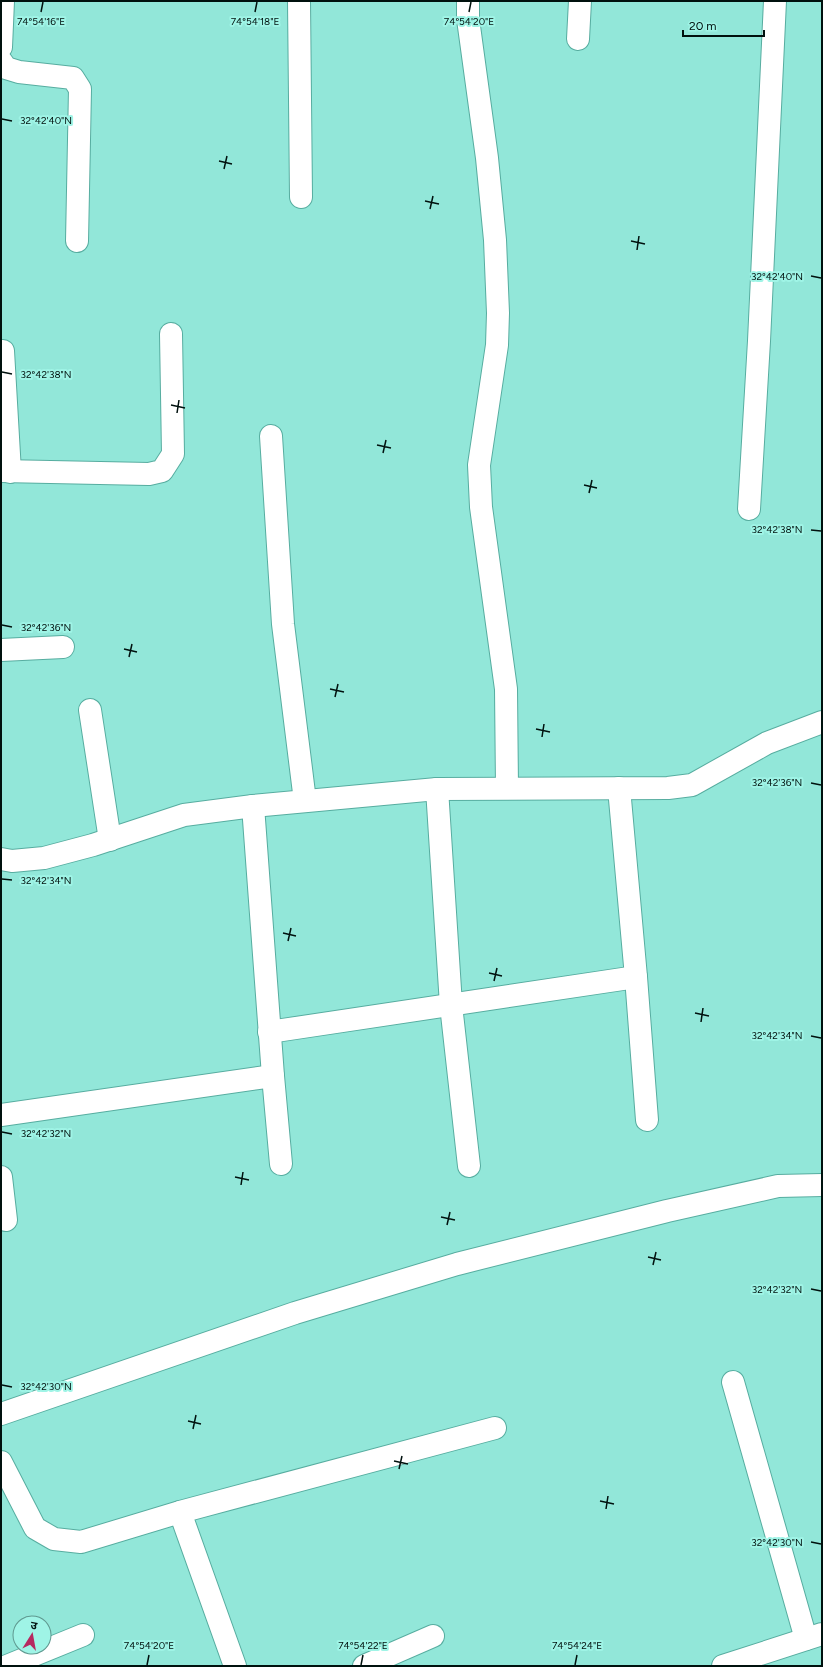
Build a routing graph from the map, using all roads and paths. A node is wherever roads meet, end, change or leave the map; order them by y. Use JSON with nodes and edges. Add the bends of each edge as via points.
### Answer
{"nodes":[{"id":1,"x":3,"y":1,"type":"edge"},
{"id":2,"x":299,"y":1,"type":"edge"},
{"id":3,"x":468,"y":1,"type":"edge"},
{"id":4,"x":580,"y":1,"type":"edge"},
{"id":5,"x":775,"y":1,"type":"edge"},
{"id":6,"x":578,"y":39,"type":"dead end"},
{"id":7,"x":1,"y":47,"type":"edge"},
{"id":8,"x":1,"y":60,"type":"edge"},
{"id":9,"x":301,"y":197,"type":"dead end"},
{"id":10,"x":77,"y":241,"type":"dead end"},
{"id":11,"x":170,"y":334,"type":"dead end"},
{"id":12,"x":3,"y":351,"type":"dead end"},
{"id":13,"x":271,"y":436,"type":"dead end"},
{"id":14,"x":5,"y":471,"type":"edge"},
{"id":15,"x":749,"y":509,"type":"dead end"},
{"id":16,"x":63,"y":647,"type":"dead end"},
{"id":17,"x":1,"y":650,"type":"edge"},
{"id":18,"x":90,"y":710,"type":"dead end"},
{"id":19,"x":822,"y":722,"type":"edge"},
{"id":20,"x":507,"y":788,"type":"junction"},
{"id":21,"x":618,"y":788,"type":"junction"},
{"id":22,"x":436,"y":789,"type":"junction"},
{"id":23,"x":305,"y":801,"type":"junction"},
{"id":24,"x":253,"y":806,"type":"junction"},
{"id":25,"x":110,"y":840,"type":"junction"},
{"id":26,"x":1,"y":859,"type":"edge"},
{"id":27,"x":636,"y":978,"type":"junction"},
{"id":28,"x":451,"y":1005,"type":"junction"},
{"id":29,"x":269,"y":1032,"type":"junction"},
{"id":30,"x":273,"y":1076,"type":"junction"},
{"id":31,"x":1,"y":1115,"type":"edge"},
{"id":32,"x":647,"y":1120,"type":"dead end"},
{"id":33,"x":281,"y":1164,"type":"dead end"},
{"id":34,"x":469,"y":1166,"type":"dead end"},
{"id":35,"x":1,"y":1178,"type":"edge"},
{"id":36,"x":822,"y":1185,"type":"edge"},
{"id":37,"x":6,"y":1220,"type":"dead end"},
{"id":38,"x":734,"y":1382,"type":"dead end"},
{"id":39,"x":1,"y":1414,"type":"edge"},
{"id":40,"x":495,"y":1428,"type":"dead end"},
{"id":41,"x":1,"y":1462,"type":"edge"},
{"id":42,"x":180,"y":1512,"type":"junction"},
{"id":43,"x":83,"y":1635,"type":"dead end"},
{"id":44,"x":433,"y":1636,"type":"dead end"},
{"id":45,"x":814,"y":1637,"type":"edge"},
{"id":46,"x":7,"y":1666,"type":"edge"},
{"id":47,"x":235,"y":1666,"type":"edge"},
{"id":48,"x":364,"y":1666,"type":"edge"},
{"id":49,"x":722,"y":1666,"type":"edge"}],
"edges":[{"from":1,"to":7,"type":"street"},
{"from":2,"to":9,"type":"street"},
{"from":3,"to":20,"type":"street","via":[[468,19],[487,158],[495,240],[497,345],[479,465],[481,507],[506,689]]},
{"from":4,"to":6,"type":"street"},
{"from":5,"to":15,"type":"street"},
{"from":8,"to":10,"type":"street","via":[[6,68],[19,72],[73,78],[78,83],[80,89]]},
{"from":11,"to":14,"type":"street","via":[[173,454],[162,471],[149,474]]},
{"from":12,"to":14,"type":"street"},
{"from":13,"to":23,"type":"street","via":[[283,624]]},
{"from":16,"to":17,"type":"street"},
{"from":18,"to":25,"type":"street"},
{"from":19,"to":21,"type":"street","via":[[768,743],[692,785],[668,788]]},
{"from":20,"to":21,"type":"street"},
{"from":20,"to":22,"type":"street"},
{"from":21,"to":27,"type":"street"},
{"from":22,"to":23,"type":"street"},
{"from":22,"to":28,"type":"street"},
{"from":23,"to":24,"type":"street"},
{"from":24,"to":25,"type":"street","via":[[184,815]]},
{"from":24,"to":29,"type":"street"},
{"from":25,"to":26,"type":"street","via":[[44,858],[12,861]]},
{"from":27,"to":28,"type":"street"},
{"from":27,"to":32,"type":"street"},
{"from":28,"to":29,"type":"street"},
{"from":28,"to":34,"type":"street"},
{"from":29,"to":30,"type":"street"},
{"from":30,"to":31,"type":"street"},
{"from":30,"to":33,"type":"street"},
{"from":35,"to":37,"type":"street"},
{"from":36,"to":39,"type":"street","via":[[771,1188],[667,1211],[457,1264],[295,1313]]},
{"from":38,"to":45,"type":"street"},
{"from":40,"to":42,"type":"street"},
{"from":41,"to":42,"type":"street","via":[[35,1528],[54,1539],[81,1542]]},
{"from":42,"to":47,"type":"street"},
{"from":43,"to":46,"type":"street"},
{"from":44,"to":48,"type":"street"},
{"from":45,"to":49,"type":"street"}]}
